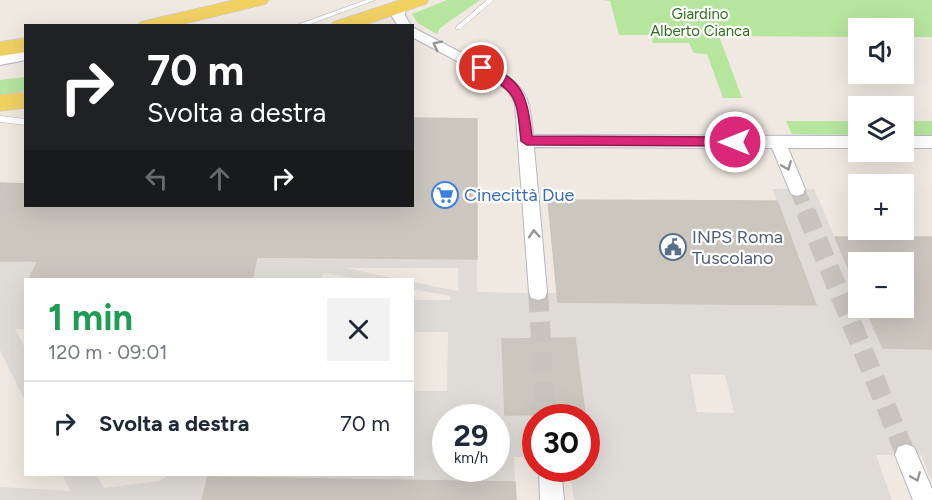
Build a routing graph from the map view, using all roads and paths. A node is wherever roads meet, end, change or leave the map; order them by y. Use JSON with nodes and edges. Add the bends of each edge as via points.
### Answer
{"nodes":[{"id":1,"x":259,"y":0,"type":"edge"},
{"id":2,"x":372,"y":0,"type":"edge"},
{"id":3,"x":419,"y":0,"type":"edge"},
{"id":4,"x":491,"y":0,"type":"edge"},
{"id":5,"x":402,"y":16,"type":"edge"},
{"id":6,"x":156,"y":24,"type":"edge"},
{"id":7,"x":303,"y":24,"type":"edge"},
{"id":8,"x":352,"y":24,"type":"edge"},
{"id":9,"x":458,"y":28,"type":"dead end"},
{"id":10,"x":414,"y":32,"type":"edge"},
{"id":11,"x":24,"y":45,"type":"edge"},
{"id":12,"x":0,"y":49,"type":"edge"},
{"id":13,"x":24,"y":56,"type":"edge"},
{"id":14,"x":0,"y":60,"type":"edge"},
{"id":15,"x":24,"y":100,"type":"edge"},
{"id":16,"x":0,"y":104,"type":"edge"},
{"id":17,"x":0,"y":119,"type":"edge"},
{"id":18,"x":24,"y":122,"type":"edge"},
{"id":19,"x":527,"y":141,"type":"junction"},
{"id":20,"x":778,"y":142,"type":"junction"},
{"id":21,"x":848,"y":142,"type":"edge"},
{"id":22,"x":914,"y":142,"type":"edge"},
{"id":23,"x":932,"y":142,"type":"edge"},
{"id":24,"x":797,"y":189,"type":"tunnel mouth"},
{"id":25,"x":538,"y":292,"type":"tunnel mouth"},
{"id":26,"x":906,"y":455,"type":"tunnel mouth"},
{"id":27,"x":551,"y":482,"type":"edge"},
{"id":28,"x":552,"y":500,"type":"edge"},
{"id":29,"x":925,"y":500,"type":"edge"}],
"edges":[{"from":1,"to":6,"type":"main road"},
{"from":2,"to":7,"type":"lane"},
{"from":3,"to":5,"type":"main road"},
{"from":4,"to":9,"type":"lane"},
{"from":5,"to":8,"type":"main road"},
{"from":19,"to":10,"type":"street","one_way":true,"via":[[522,104],[513,87]]},
{"from":11,"to":12,"type":"main road"},
{"from":13,"to":14,"type":"street"},
{"from":15,"to":16,"type":"main road"},
{"from":17,"to":18,"type":"lane"},
{"from":19,"to":20,"type":"street"},
{"from":25,"to":19,"type":"street","one_way":true},
{"from":20,"to":21,"type":"street"},
{"from":20,"to":24,"type":"street","one_way":true},
{"from":22,"to":23,"type":"street"},
{"from":26,"to":29,"type":"street","one_way":true},
{"from":27,"to":28,"type":"street"}]}
